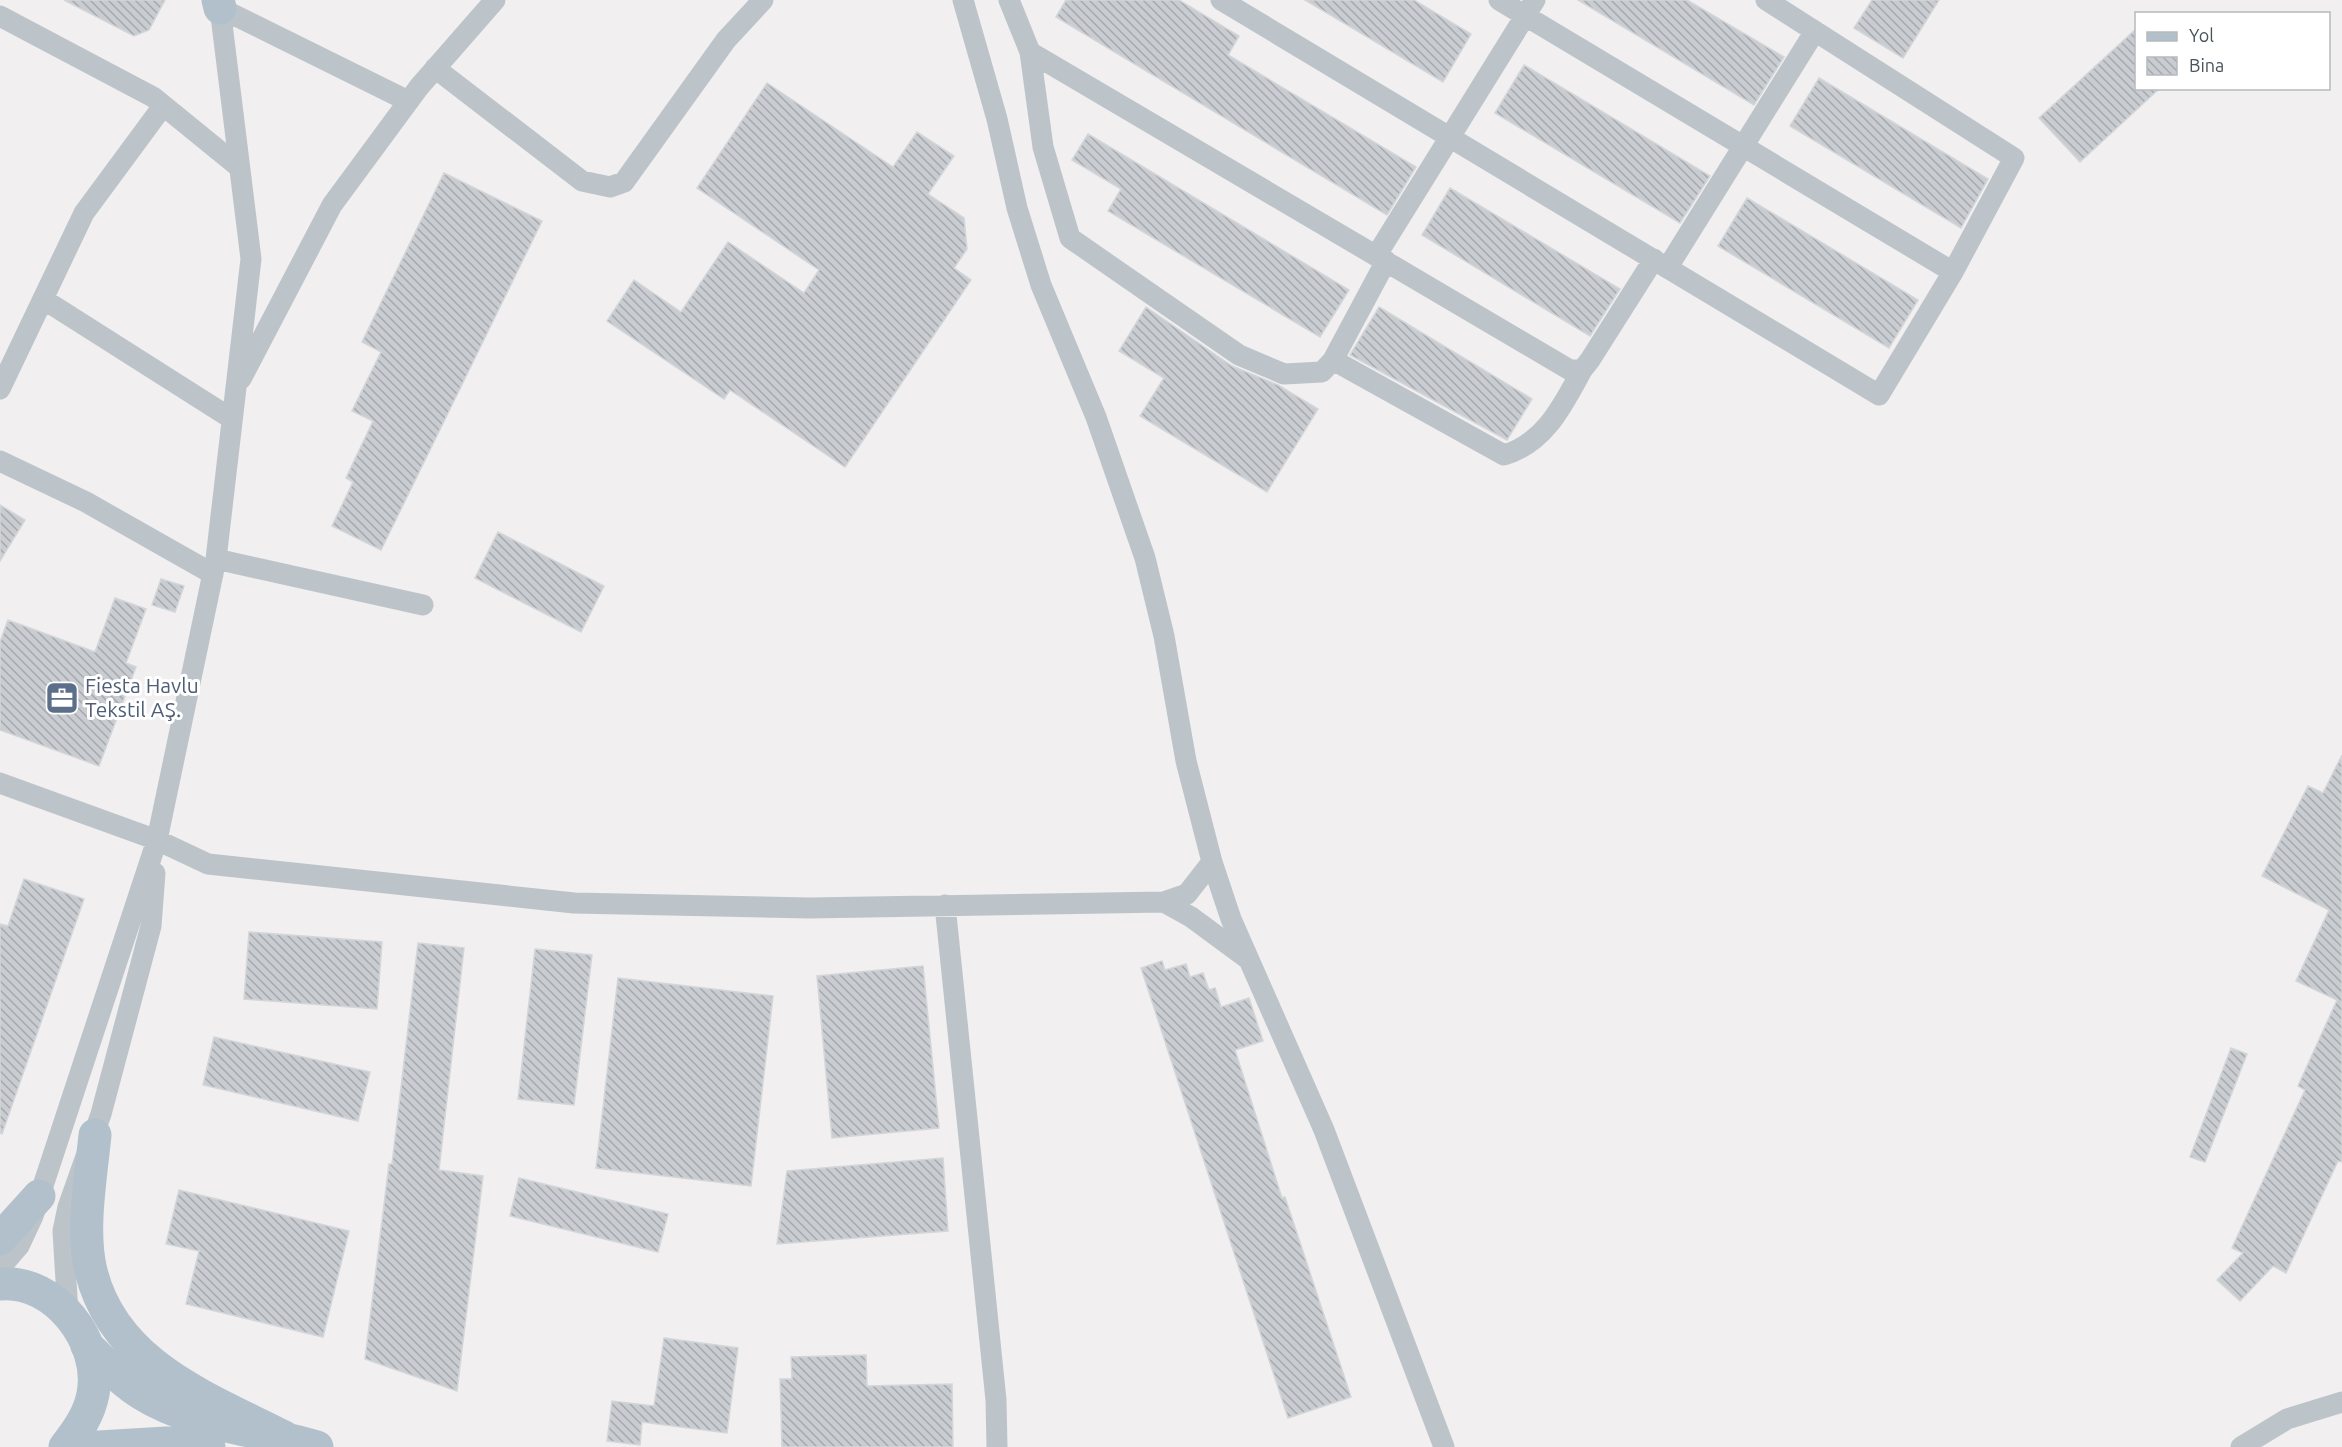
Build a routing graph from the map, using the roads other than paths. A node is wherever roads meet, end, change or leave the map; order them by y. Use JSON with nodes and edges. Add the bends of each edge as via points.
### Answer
{"nodes":[{"id":1,"x":495,"y":0,"type":"edge"},
{"id":2,"x":763,"y":0,"type":"edge"},
{"id":3,"x":963,"y":0,"type":"edge"},
{"id":4,"x":1009,"y":0,"type":"edge"},
{"id":5,"x":1221,"y":0,"type":"edge"},
{"id":6,"x":1499,"y":0,"type":"edge"},
{"id":7,"x":1766,"y":0,"type":"edge"},
{"id":8,"x":220,"y":3,"type":"edge"},
{"id":9,"x":1531,"y":8,"type":"edge"},
{"id":10,"x":0,"y":16,"type":"edge"},
{"id":11,"x":1815,"y":31,"type":"junction"},
{"id":12,"x":1030,"y":52,"type":"junction"},
{"id":13,"x":435,"y":68,"type":"junction"},
{"id":14,"x":408,"y":101,"type":"junction"},
{"id":15,"x":163,"y":106,"type":"junction"},
{"id":16,"x":1448,"y":136,"type":"junction"},
{"id":17,"x":1743,"y":146,"type":"junction"},
{"id":18,"x":239,"y":167,"type":"junction"},
{"id":19,"x":1381,"y":259,"type":"junction"},
{"id":20,"x":1661,"y":263,"type":"junction"},
{"id":21,"x":1953,"y":272,"type":"junction"},
{"id":22,"x":43,"y":299,"type":"junction"},
{"id":23,"x":1333,"y":360,"type":"junction"},
{"id":24,"x":1582,"y":370,"type":"junction"},
{"id":25,"x":0,"y":389,"type":"edge"},
{"id":26,"x":236,"y":391,"type":"junction"},
{"id":27,"x":232,"y":419,"type":"junction"},
{"id":28,"x":0,"y":461,"type":"edge"},
{"id":29,"x":215,"y":567,"type":"junction"},
{"id":30,"x":423,"y":605,"type":"dead end"},
{"id":31,"x":0,"y":783,"type":"edge"},
{"id":32,"x":157,"y":840,"type":"junction"},
{"id":33,"x":1212,"y":862,"type":"junction"},
{"id":34,"x":1164,"y":902,"type":"junction"},
{"id":35,"x":945,"y":905,"type":"junction"},
{"id":36,"x":1249,"y":960,"type":"junction"},
{"id":37,"x":95,"y":1135,"type":"junction"},
{"id":38,"x":39,"y":1196,"type":"junction"},
{"id":39,"x":0,"y":1239,"type":"edge"},
{"id":40,"x":0,"y":1268,"type":"edge"},
{"id":41,"x":0,"y":1284,"type":"edge"},
{"id":42,"x":68,"y":1314,"type":"junction"},
{"id":43,"x":87,"y":1346,"type":"junction"},
{"id":44,"x":2342,"y":1402,"type":"edge"},
{"id":45,"x":1428,"y":1409,"type":"junction"},
{"id":46,"x":284,"y":1437,"type":"junction"},
{"id":47,"x":66,"y":1447,"type":"edge"},
{"id":48,"x":99,"y":1447,"type":"edge"},
{"id":49,"x":209,"y":1447,"type":"edge"},
{"id":50,"x":316,"y":1447,"type":"edge"},
{"id":51,"x":997,"y":1447,"type":"edge"},
{"id":52,"x":1433,"y":1447,"type":"edge"},
{"id":53,"x":1444,"y":1447,"type":"edge"},
{"id":54,"x":2241,"y":1447,"type":"edge"}],
"edges":[{"from":1,"to":13,"type":"street"},
{"from":2,"to":13,"type":"street","via":[[726,40],[624,182],[610,187],[582,181]]},
{"from":3,"to":33,"type":"street","via":[[1041,285],[1096,417],[1145,558],[1164,636],[1186,761]]},
{"from":4,"to":12,"type":"street"},
{"from":5,"to":16,"type":"street"},
{"from":6,"to":9,"type":"street"},
{"from":7,"to":11,"type":"street"},
{"from":8,"to":14,"type":"street"},
{"from":8,"to":18,"type":"street"},
{"from":9,"to":16,"type":"street"},
{"from":9,"to":17,"type":"street"},
{"from":10,"to":15,"type":"street"},
{"from":11,"to":17,"type":"street"},
{"from":11,"to":21,"type":"street","via":[[2014,158]]},
{"from":12,"to":19,"type":"street"},
{"from":12,"to":23,"type":"street","via":[[1043,147],[1070,238],[1239,355],[1267,369],[1284,374],[1322,372]]},
{"from":13,"to":14,"type":"street"},
{"from":14,"to":26,"type":"street","via":[[332,205]]},
{"from":15,"to":18,"type":"street"},
{"from":15,"to":22,"type":"street","via":[[84,213]]},
{"from":16,"to":19,"type":"street"},
{"from":16,"to":20,"type":"street"},
{"from":17,"to":20,"type":"street"},
{"from":17,"to":21,"type":"street"},
{"from":18,"to":26,"type":"street","via":[[251,259]]},
{"from":19,"to":23,"type":"street"},
{"from":19,"to":24,"type":"street","via":[[1570,370]]},
{"from":20,"to":21,"type":"street","via":[[1879,395]]},
{"from":20,"to":24,"type":"street"},
{"from":22,"to":25,"type":"street"},
{"from":22,"to":27,"type":"street"},
{"from":23,"to":24,"type":"street","via":[[1504,455],[1519,451],[1556,418]]},
{"from":26,"to":27,"type":"street"},
{"from":27,"to":29,"type":"street"},
{"from":28,"to":29,"type":"street"},
{"from":29,"to":30,"type":"street"},
{"from":29,"to":32,"type":"street"},
{"from":31,"to":32,"type":"street"},
{"from":32,"to":35,"type":"street","via":[[208,864],[574,903],[809,908]]},
{"from":32,"to":37,"type":"street","via":[[151,926]]},
{"from":32,"to":38,"type":"street"},
{"from":33,"to":34,"type":"street","via":[[1187,894]]},
{"from":33,"to":36,"type":"street"},
{"from":34,"to":35,"type":"street"},
{"from":34,"to":36,"type":"street"},
{"from":35,"to":51,"type":"street","via":[[996,1400]]},
{"from":36,"to":45,"type":"street","via":[[1324,1130]]},
{"from":37,"to":42,"type":"street","via":[[63,1231]]},
{"from":37,"to":46,"type":"main road","via":[[88,1236],[90,1270],[104,1305],[129,1342],[168,1378]]},
{"from":38,"to":39,"type":"main road"},
{"from":38,"to":40,"type":"street","via":[[25,1235]]},
{"from":41,"to":42,"type":"main road","via":[[35,1291]]},
{"from":42,"to":43,"type":"main road"},
{"from":43,"to":46,"type":"main road","via":[[141,1394],[166,1407]]},
{"from":43,"to":47,"type":"main road","via":[[93,1362],[93,1393],[84,1423]]},
{"from":44,"to":54,"type":"street","via":[[2287,1419]]},
{"from":45,"to":52,"type":"street"},
{"from":45,"to":53,"type":"street"},
{"from":46,"to":50,"type":"main road"},
{"from":48,"to":49,"type":"main road","via":[[166,1443]]}]}
